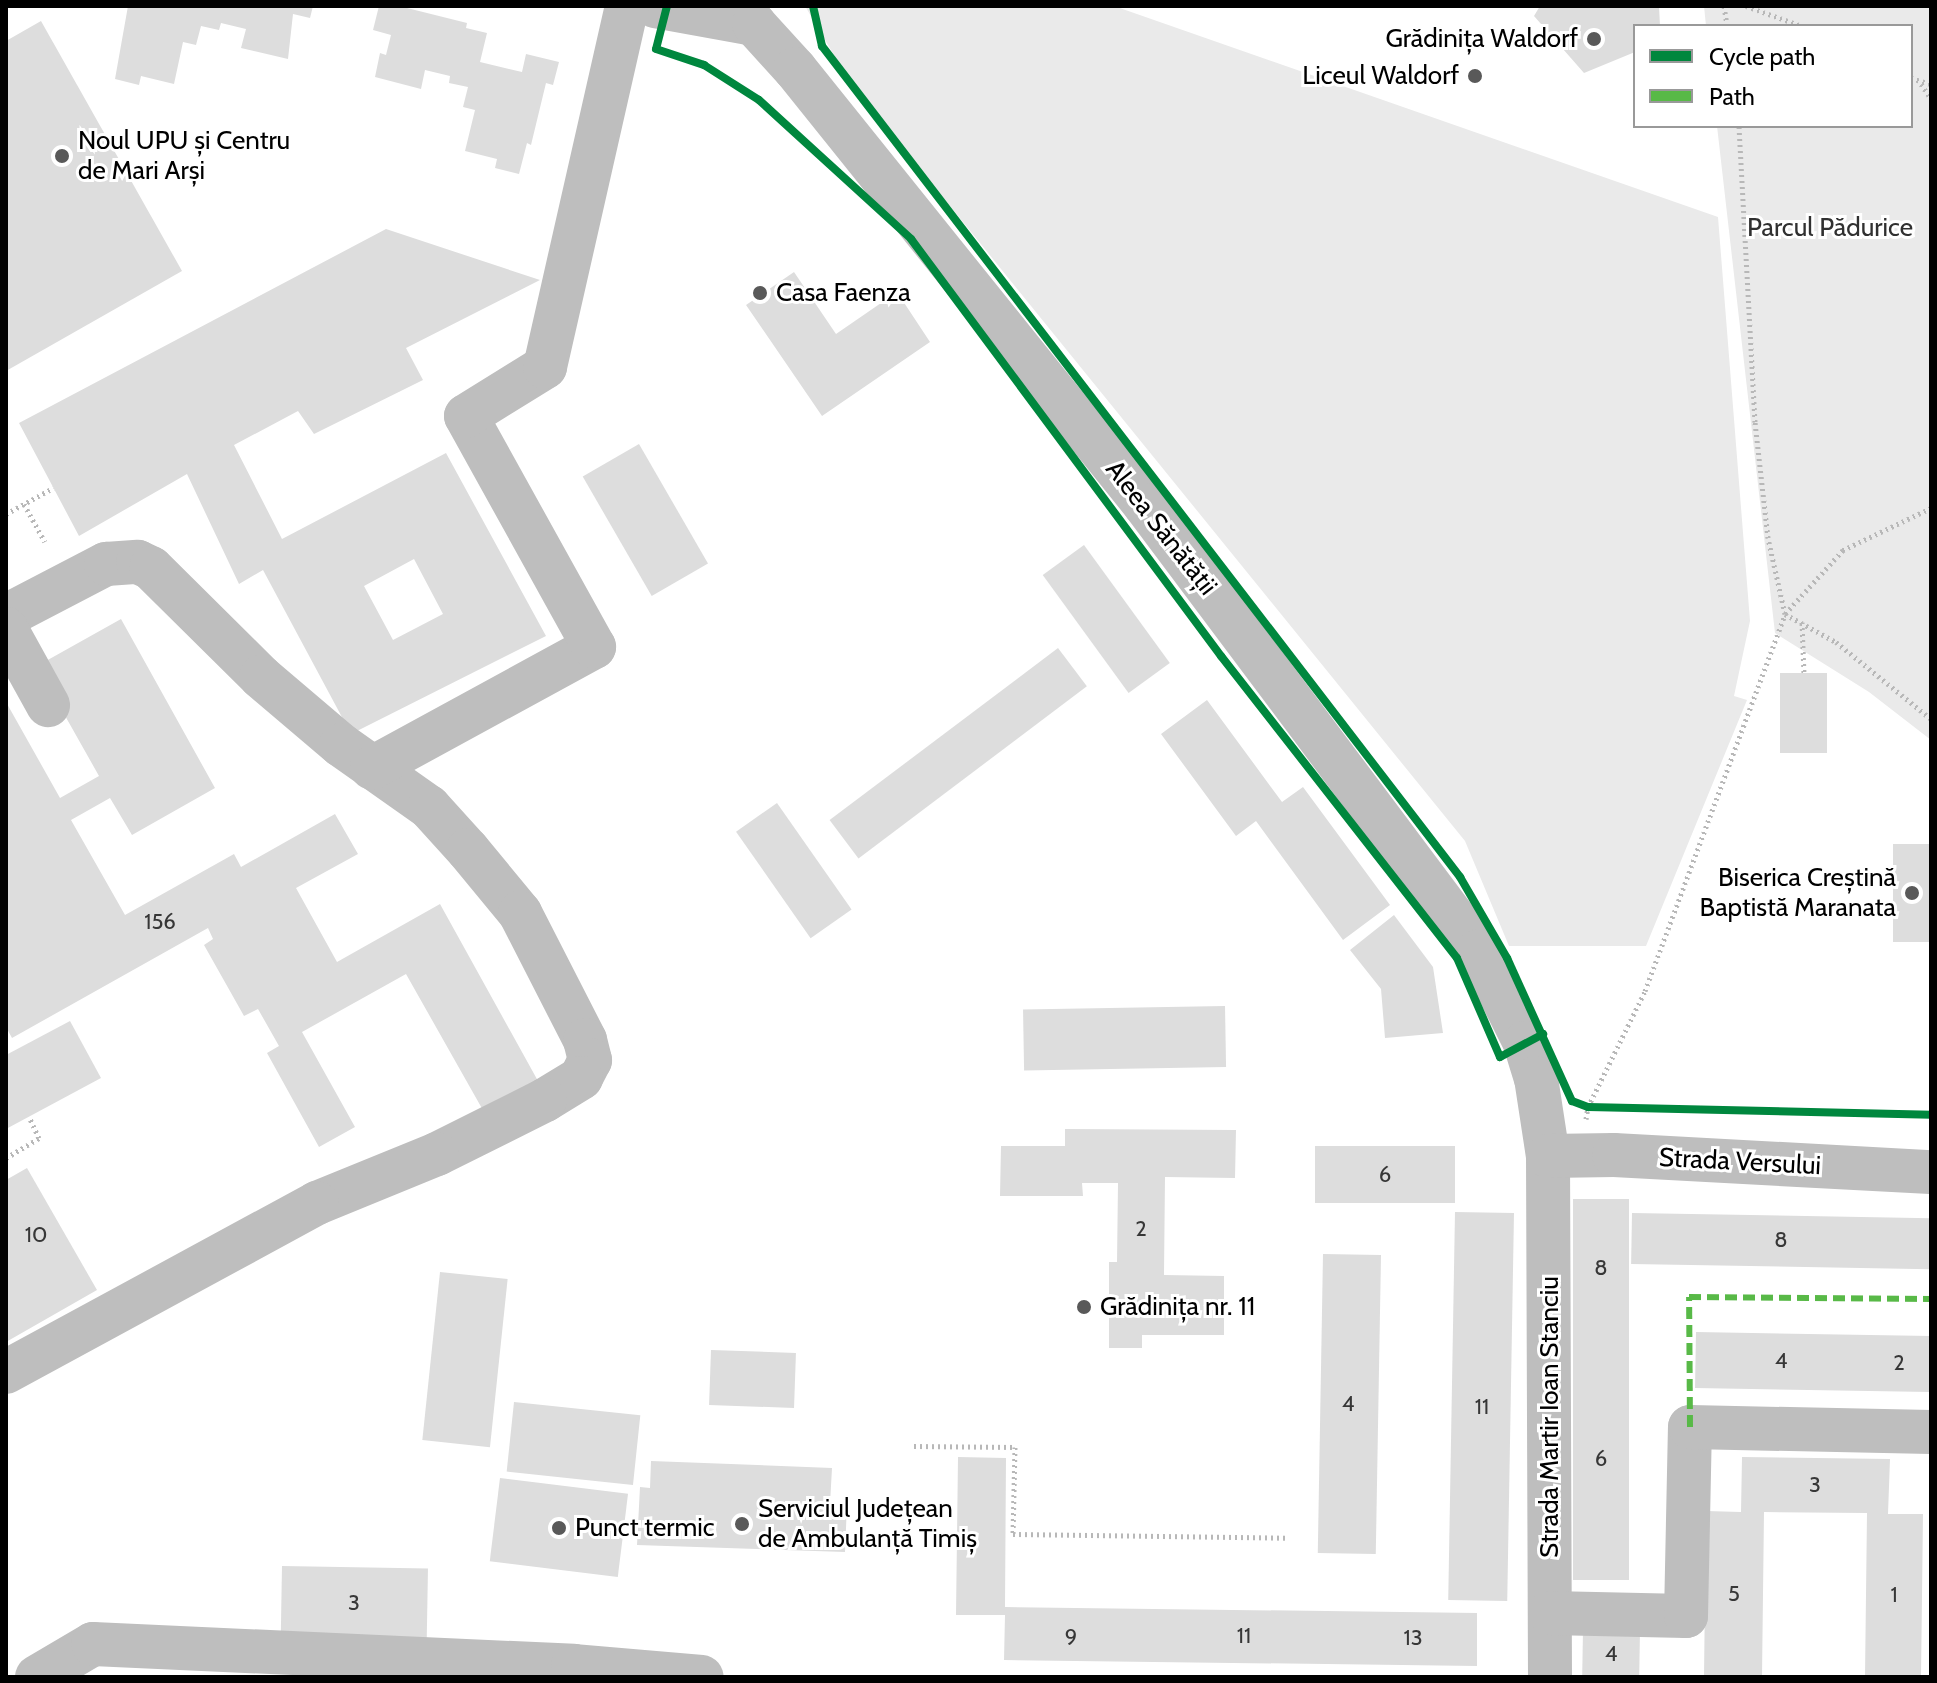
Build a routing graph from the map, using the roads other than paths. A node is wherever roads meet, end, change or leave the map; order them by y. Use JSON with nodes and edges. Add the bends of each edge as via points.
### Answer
{"nodes":[{"id":1,"x":627,"y":6,"type":"edge"},
{"id":2,"x":655,"y":6,"type":"edge"},
{"id":3,"x":757,"y":15,"type":"edge"},
{"id":4,"x":6,"y":616,"type":"edge"},
{"id":5,"x":6,"y":629,"type":"edge"},
{"id":6,"x":48,"y":705,"type":"dead end"},
{"id":7,"x":372,"y":768,"type":"junction"},
{"id":8,"x":1565,"y":1156,"type":"junction"},
{"id":9,"x":1931,"y":1172,"type":"edge"},
{"id":10,"x":6,"y":1372,"type":"edge"},
{"id":11,"x":1931,"y":1432,"type":"edge"},
{"id":12,"x":1550,"y":1613,"type":"junction"},
{"id":13,"x":573,"y":1672,"type":"edge"},
{"id":14,"x":37,"y":1677,"type":"edge"},
{"id":15,"x":702,"y":1677,"type":"edge"},
{"id":16,"x":1550,"y":1677,"type":"edge"}],
"edges":[{"from":1,"to":7,"type":"street","via":[[545,367],[466,416],[594,647]]},
{"from":2,"to":3,"type":"street","name":"Aleea Sănătății"},
{"from":3,"to":8,"type":"street","name":"Aleea Sănătății","via":[[1145,505],[1474,943],[1525,1043]]},
{"from":4,"to":7,"type":"street","via":[[106,564],[138,562],[151,568],[261,677]]},
{"from":5,"to":6,"type":"street"},
{"from":7,"to":10,"type":"street","via":[[429,807],[520,913],[585,1040],[590,1060],[581,1078],[437,1154],[317,1203]]},
{"from":8,"to":9,"type":"street","name":"Strada Versului"},
{"from":8,"to":12,"type":"street","name":"Strada Martir Ioan Stanciu"},
{"from":11,"to":12,"type":"street","via":[[1690,1427],[1686,1616]]},
{"from":12,"to":16,"type":"street","name":"Strada Martir Ioan Stanciu"},
{"from":13,"to":14,"type":"street","via":[[93,1644]]},
{"from":13,"to":15,"type":"street"}]}
